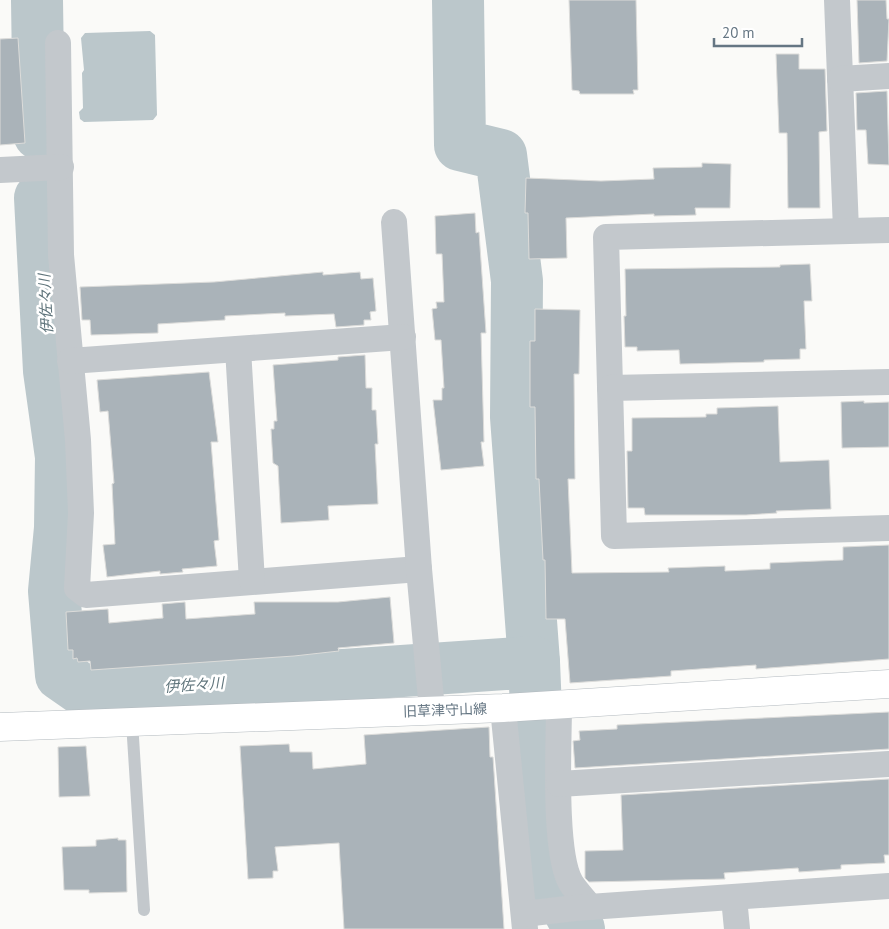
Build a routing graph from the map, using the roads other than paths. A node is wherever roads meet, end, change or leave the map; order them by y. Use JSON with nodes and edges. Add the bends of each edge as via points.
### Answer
{"nodes":[{"id":1,"x":837,"y":0,"type":"edge"},
{"id":2,"x":58,"y":43,"type":"dead end"},
{"id":3,"x":889,"y":76,"type":"edge"},
{"id":4,"x":840,"y":79,"type":"junction"},
{"id":5,"x":61,"y":167,"type":"junction"},
{"id":6,"x":0,"y":170,"type":"edge"},
{"id":7,"x":394,"y":222,"type":"dead end"},
{"id":8,"x":846,"y":230,"type":"junction"},
{"id":9,"x":889,"y":230,"type":"edge"},
{"id":10,"x":403,"y":337,"type":"junction"},
{"id":11,"x":238,"y":349,"type":"junction"},
{"id":12,"x":70,"y":361,"type":"junction"},
{"id":13,"x":889,"y":382,"type":"edge"},
{"id":14,"x":610,"y":388,"type":"junction"},
{"id":15,"x":889,"y":528,"type":"edge"},
{"id":16,"x":419,"y":569,"type":"junction"},
{"id":17,"x":252,"y":581,"type":"junction"},
{"id":18,"x":889,"y":684,"type":"edge"},
{"id":19,"x":553,"y":704,"type":"junction"},
{"id":20,"x":511,"y":707,"type":"junction"},
{"id":21,"x":432,"y":710,"type":"junction"},
{"id":22,"x":132,"y":722,"type":"junction"},
{"id":23,"x":0,"y":727,"type":"edge"},
{"id":24,"x":889,"y":764,"type":"edge"},
{"id":25,"x":559,"y":784,"type":"junction"},
{"id":26,"x":889,"y":886,"type":"edge"},
{"id":27,"x":734,"y":898,"type":"junction"},
{"id":28,"x":583,"y":908,"type":"junction"},
{"id":29,"x":144,"y":910,"type":"dead end"},
{"id":30,"x":532,"y":918,"type":"edge"},
{"id":31,"x":737,"y":929,"type":"edge"}],
"edges":[{"from":1,"to":4,"type":"street"},
{"from":2,"to":5,"type":"street"},
{"from":3,"to":4,"type":"street"},
{"from":4,"to":8,"type":"street"},
{"from":5,"to":6,"type":"street"},
{"from":5,"to":12,"type":"street","via":[[61,255]]},
{"from":7,"to":10,"type":"street"},
{"from":8,"to":9,"type":"street"},
{"from":8,"to":14,"type":"street","via":[[606,237]]},
{"from":10,"to":11,"type":"street"},
{"from":10,"to":16,"type":"street"},
{"from":11,"to":12,"type":"street"},
{"from":11,"to":17,"type":"street"},
{"from":12,"to":17,"type":"street","via":[[81,513],[77,588],[86,595]]},
{"from":13,"to":14,"type":"street"},
{"from":14,"to":15,"type":"street","via":[[614,536]]},
{"from":16,"to":17,"type":"street"},
{"from":16,"to":21,"type":"street"},
{"from":18,"to":19,"type":"street","name":"旧草津守山線"},
{"from":19,"to":20,"type":"street","name":"旧草津守山線"},
{"from":19,"to":25,"type":"street"},
{"from":20,"to":21,"type":"street","name":"旧草津守山線"},
{"from":20,"to":30,"type":"street"},
{"from":21,"to":22,"type":"street","name":"旧草津守山線"},
{"from":22,"to":23,"type":"street","name":"旧草津守山線"},
{"from":22,"to":29,"type":"lane"},
{"from":24,"to":25,"type":"street"},
{"from":25,"to":28,"type":"street","via":[[563,852],[570,882]]},
{"from":26,"to":27,"type":"street"},
{"from":27,"to":28,"type":"street"},
{"from":27,"to":31,"type":"street"},
{"from":28,"to":30,"type":"street"}]}
